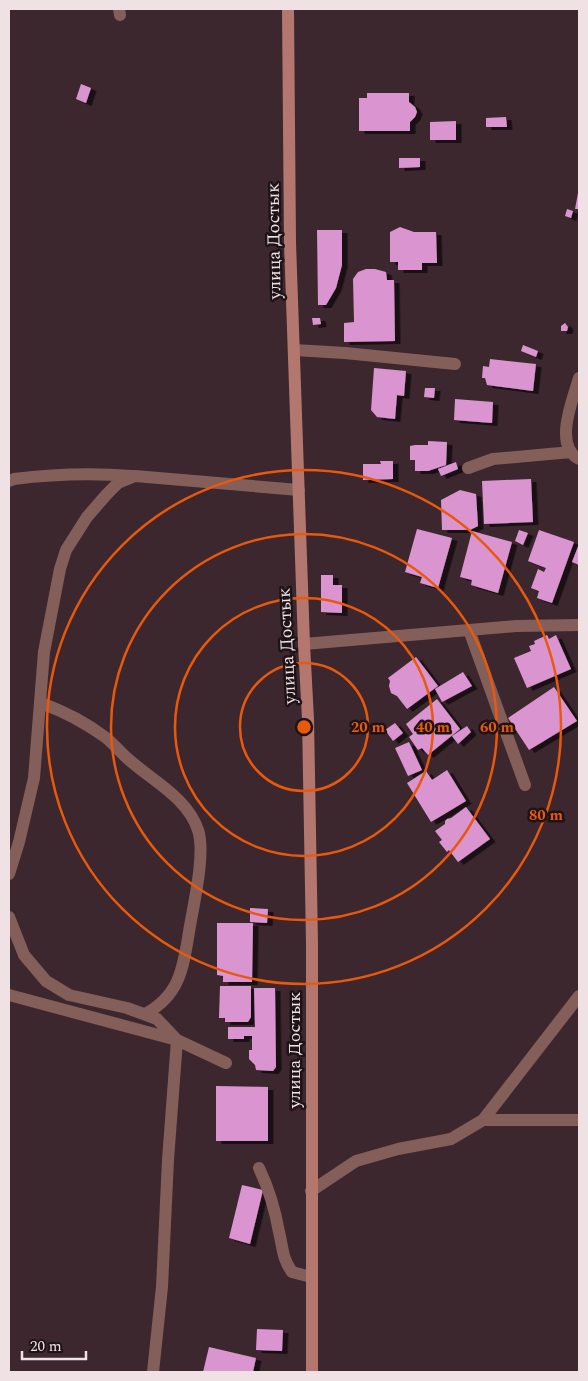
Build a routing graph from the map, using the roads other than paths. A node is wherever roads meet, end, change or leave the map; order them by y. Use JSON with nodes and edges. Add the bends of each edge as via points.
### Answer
{"nodes":[{"id":1,"x":288,"y":9,"type":"edge"},
{"id":2,"x":294,"y":350,"type":"junction"},
{"id":3,"x":455,"y":364,"type":"dead end"},
{"id":4,"x":579,"y":378,"type":"edge"},
{"id":5,"x":575,"y":455,"type":"edge"},
{"id":6,"x":468,"y":468,"type":"dead end"},
{"id":7,"x":135,"y":476,"type":"junction"},
{"id":8,"x":9,"y":481,"type":"edge"},
{"id":9,"x":298,"y":490,"type":"junction"},
{"id":10,"x":579,"y":625,"type":"edge"},
{"id":11,"x":469,"y":630,"type":"junction"},
{"id":12,"x":304,"y":644,"type":"junction"},
{"id":13,"x":41,"y":703,"type":"junction"},
{"id":14,"x":525,"y":785,"type":"dead end"},
{"id":15,"x":9,"y":874,"type":"edge"},
{"id":16,"x":9,"y":917,"type":"edge"},
{"id":17,"x":9,"y":995,"type":"edge"},
{"id":18,"x":579,"y":996,"type":"edge"},
{"id":19,"x":145,"y":1014,"type":"junction"},
{"id":20,"x":177,"y":1040,"type":"junction"},
{"id":21,"x":226,"y":1063,"type":"dead end"},
{"id":22,"x":483,"y":1120,"type":"junction"},
{"id":23,"x":579,"y":1120,"type":"edge"},
{"id":24,"x":259,"y":1168,"type":"dead end"},
{"id":25,"x":312,"y":1191,"type":"junction"},
{"id":26,"x":311,"y":1277,"type":"junction"},
{"id":27,"x":153,"y":1372,"type":"edge"},
{"id":28,"x":312,"y":1372,"type":"edge"}],
"edges":[{"from":1,"to":2,"type":"main road","name":"улица Достык"},
{"from":2,"to":3,"type":"street"},
{"from":2,"to":9,"type":"main road","name":"улица Достык"},
{"from":4,"to":5,"type":"street","via":[[566,424],[567,444]]},
{"from":5,"to":6,"type":"street","via":[[492,459]]},
{"from":7,"to":8,"type":"street","via":[[51,475]]},
{"from":7,"to":9,"type":"street"},
{"from":7,"to":13,"type":"street","via":[[118,483],[107,494],[87,517],[66,550],[44,652]]},
{"from":9,"to":12,"type":"main road","name":"улица Достык"},
{"from":10,"to":11,"type":"street"},
{"from":11,"to":12,"type":"street"},
{"from":11,"to":14,"type":"street"},
{"from":12,"to":25,"type":"main road","name":"улица Достык","via":[[312,944]]},
{"from":13,"to":15,"type":"street","via":[[34,778]]},
{"from":13,"to":19,"type":"street","via":[[77,719],[106,737],[178,800],[191,816],[198,832],[198,879],[185,957],[170,996]]},
{"from":16,"to":19,"type":"street","via":[[24,955],[46,981],[69,995]]},
{"from":17,"to":20,"type":"street"},
{"from":18,"to":22,"type":"street"},
{"from":19,"to":20,"type":"street","via":[[158,1019]]},
{"from":20,"to":21,"type":"street"},
{"from":20,"to":27,"type":"street","via":[[162,1287]]},
{"from":22,"to":23,"type":"street"},
{"from":22,"to":25,"type":"street","via":[[451,1139],[398,1149],[356,1162]]},
{"from":24,"to":26,"type":"street","via":[[269,1190],[284,1262],[292,1272]]},
{"from":25,"to":26,"type":"main road","name":"улица Достык"},
{"from":26,"to":28,"type":"main road","name":"улица Достык"}]}
